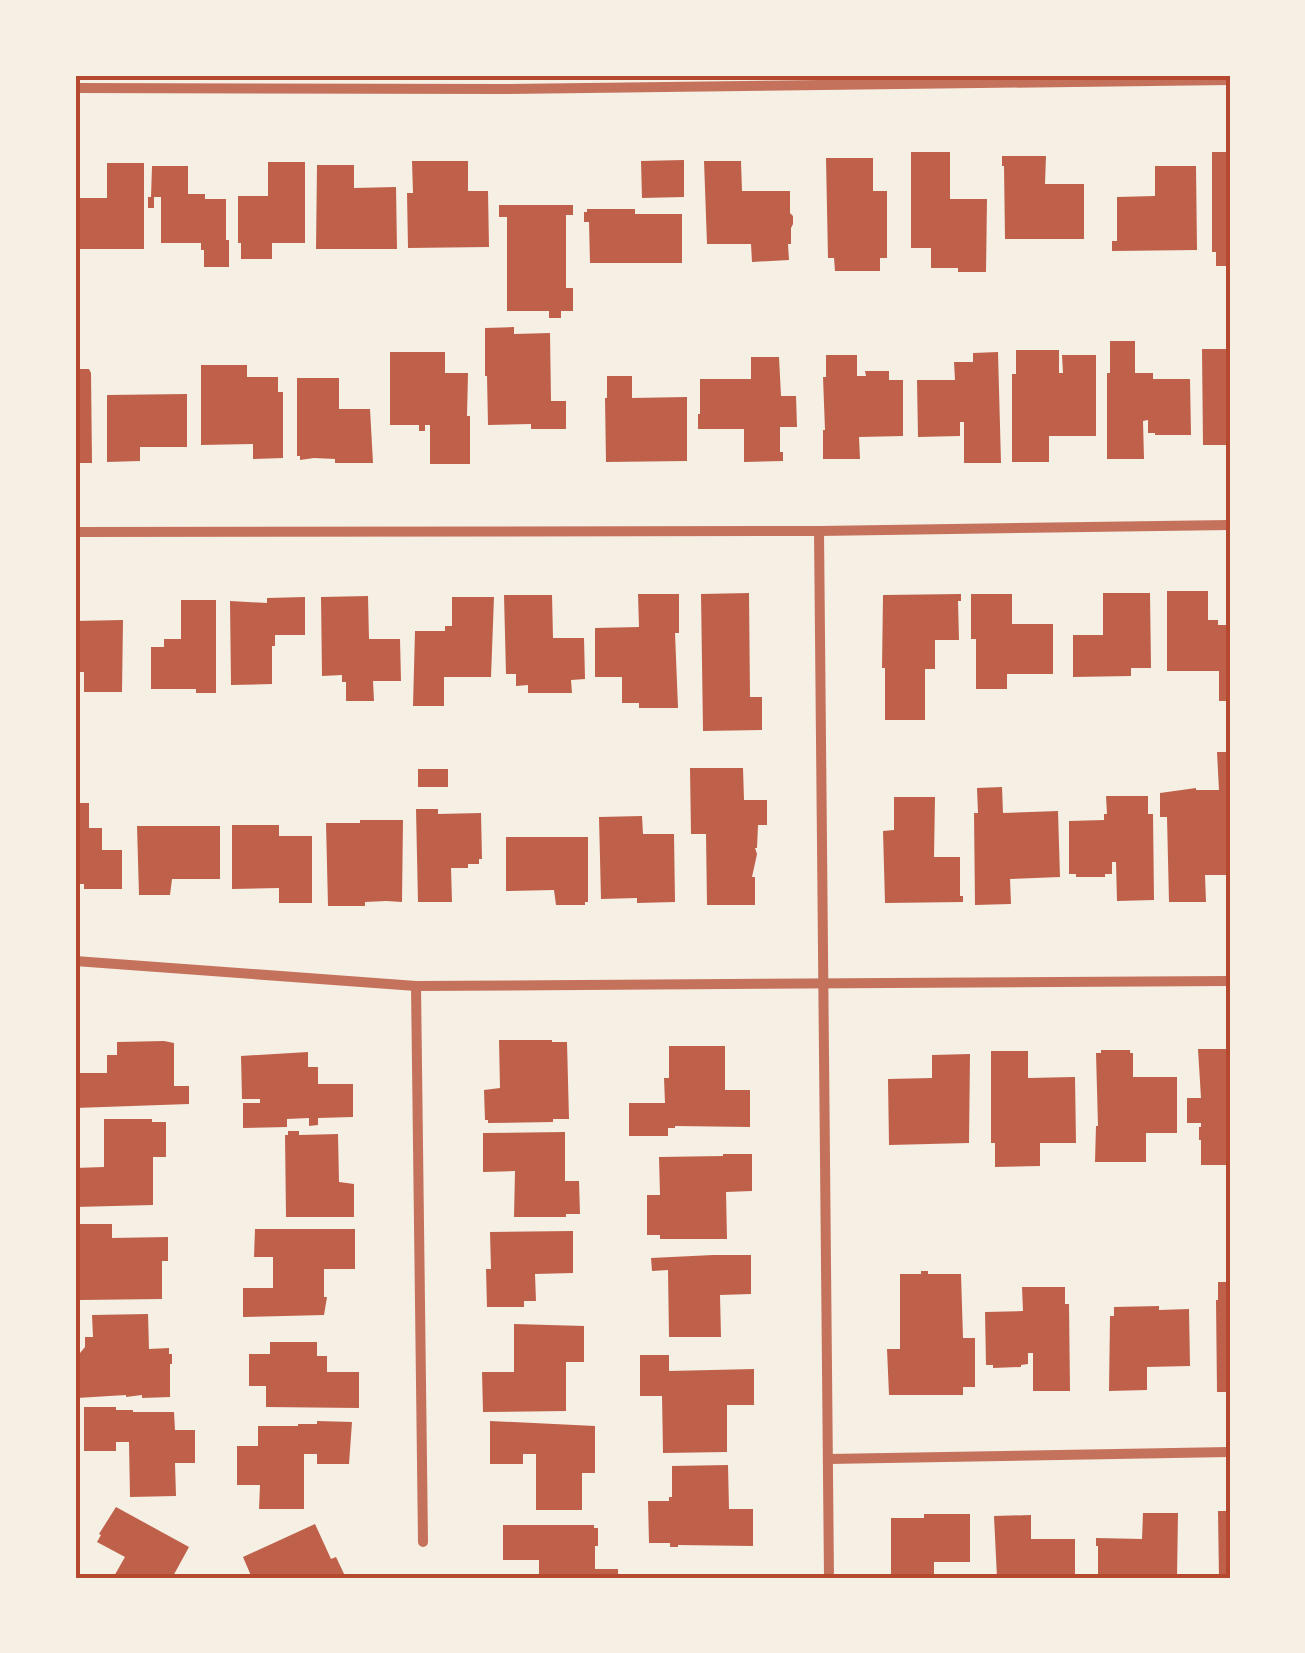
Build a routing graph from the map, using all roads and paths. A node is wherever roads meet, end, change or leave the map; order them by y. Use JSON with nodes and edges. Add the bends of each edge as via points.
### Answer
{"nodes":[{"id":1,"x":503,"y":75,"type":"edge"},
{"id":2,"x":928,"y":80,"type":"edge"},
{"id":3,"x":1230,"y":80,"type":"edge"},
{"id":4,"x":75,"y":88,"type":"edge"},
{"id":5,"x":503,"y":89,"type":"junction"},
{"id":6,"x":1230,"y":525,"type":"edge"},
{"id":7,"x":818,"y":531,"type":"junction"},
{"id":8,"x":75,"y":532,"type":"edge"},
{"id":9,"x":75,"y":961,"type":"edge"},
{"id":10,"x":1230,"y":981,"type":"edge"},
{"id":11,"x":823,"y":985,"type":"junction"},
{"id":12,"x":416,"y":986,"type":"junction"},
{"id":13,"x":1230,"y":1452,"type":"edge"},
{"id":14,"x":828,"y":1458,"type":"junction"},
{"id":15,"x":423,"y":1542,"type":"dead end"},
{"id":16,"x":829,"y":1578,"type":"edge"}],
"edges":[{"from":1,"to":5,"type":"street"},
{"from":2,"to":3,"type":"street"},
{"from":2,"to":5,"type":"street"},
{"from":4,"to":5,"type":"street"},
{"from":6,"to":7,"type":"street"},
{"from":7,"to":8,"type":"street"},
{"from":7,"to":11,"type":"street"},
{"from":9,"to":12,"type":"street"},
{"from":10,"to":11,"type":"street"},
{"from":11,"to":12,"type":"street"},
{"from":11,"to":14,"type":"street"},
{"from":12,"to":15,"type":"street"},
{"from":13,"to":14,"type":"street"},
{"from":14,"to":16,"type":"street"}]}
